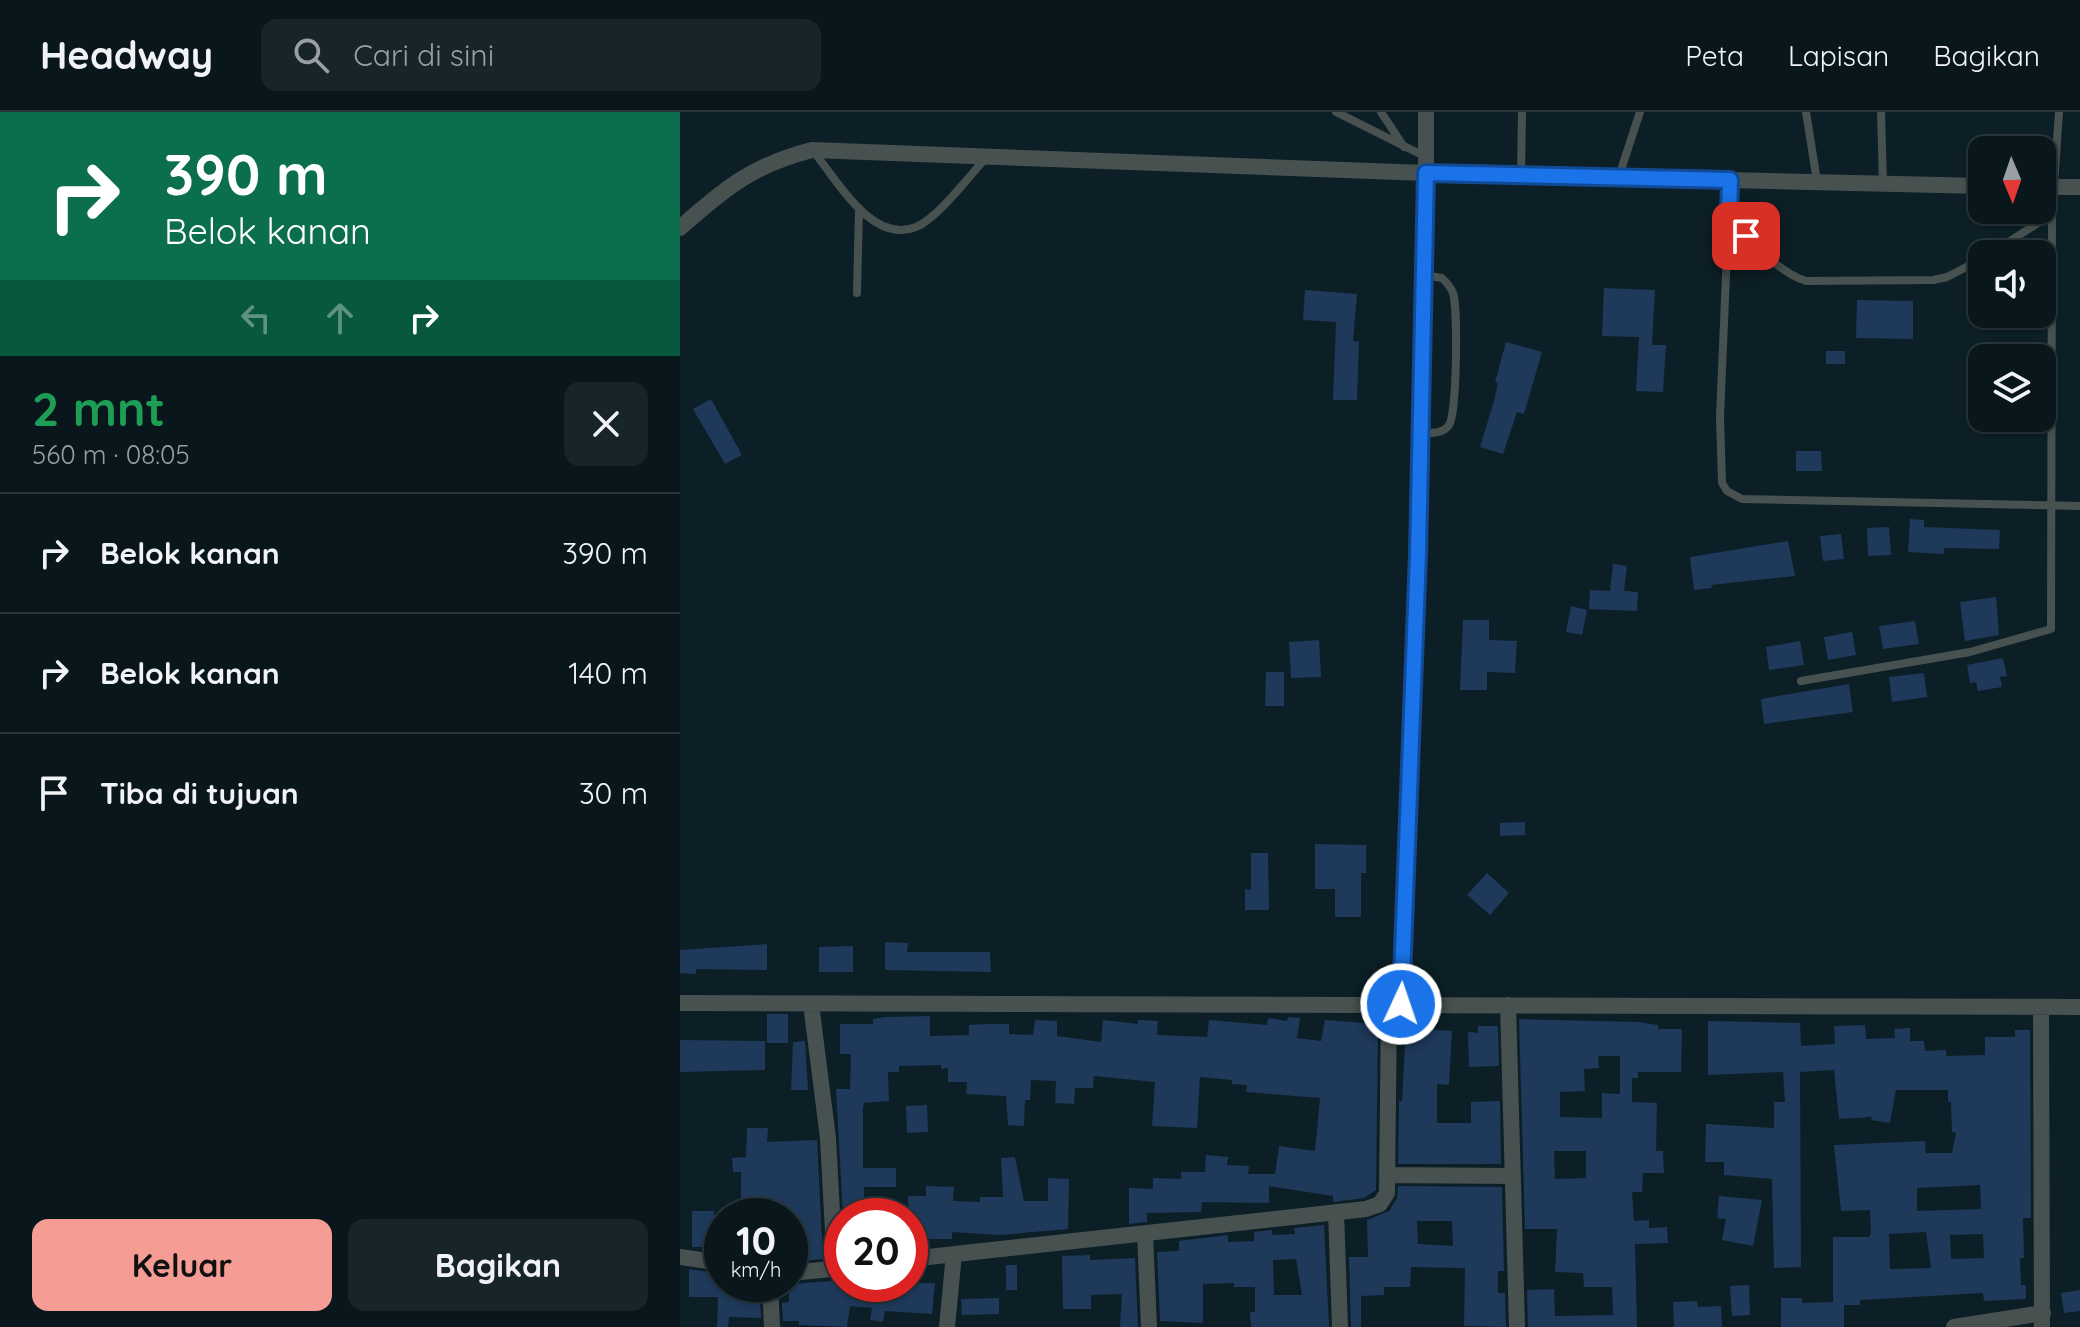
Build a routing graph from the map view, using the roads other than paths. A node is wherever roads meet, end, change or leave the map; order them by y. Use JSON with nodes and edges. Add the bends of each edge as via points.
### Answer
{"nodes":[{"id":1,"x":1336,"y":112,"type":"edge"},
{"id":2,"x":1381,"y":112,"type":"edge"},
{"id":3,"x":1426,"y":112,"type":"edge"},
{"id":4,"x":1640,"y":112,"type":"edge"},
{"id":5,"x":1806,"y":112,"type":"edge"},
{"id":6,"x":1881,"y":112,"type":"edge"},
{"id":7,"x":2057,"y":112,"type":"edge"},
{"id":8,"x":1524,"y":114,"type":"edge"},
{"id":9,"x":2054,"y":136,"type":"edge"},
{"id":10,"x":1404,"y":147,"type":"junction"},
{"id":11,"x":812,"y":150,"type":"junction"},
{"id":12,"x":987,"y":158,"type":"junction"},
{"id":13,"x":1426,"y":165,"type":"junction"},
{"id":14,"x":1521,"y":173,"type":"junction"},
{"id":15,"x":1619,"y":176,"type":"junction"},
{"id":16,"x":1730,"y":180,"type":"junction"},
{"id":17,"x":1817,"y":181,"type":"junction"},
{"id":18,"x":1883,"y":185,"type":"junction"},
{"id":19,"x":1968,"y":186,"type":"edge"},
{"id":20,"x":2056,"y":187,"type":"edge"},
{"id":21,"x":2080,"y":187,"type":"edge"},
{"id":22,"x":859,"y":208,"type":"junction"},
{"id":23,"x":1729,"y":215,"type":"junction"},
{"id":24,"x":2036,"y":224,"type":"edge"},
{"id":25,"x":2052,"y":224,"type":"edge"},
{"id":26,"x":680,"y":228,"type":"edge"},
{"id":27,"x":2012,"y":240,"type":"edge"},
{"id":28,"x":1968,"y":266,"type":"edge"},
{"id":29,"x":1424,"y":275,"type":"junction"},
{"id":30,"x":857,"y":293,"type":"dead end"},
{"id":31,"x":1421,"y":433,"type":"junction"},
{"id":32,"x":2080,"y":506,"type":"edge"},
{"id":33,"x":2050,"y":507,"type":"junction"},
{"id":34,"x":1801,"y":681,"type":"dead end"},
{"id":35,"x":680,"y":1003,"type":"edge"},
{"id":36,"x":811,"y":1004,"type":"junction"},
{"id":37,"x":1395,"y":1004,"type":"junction"},
{"id":38,"x":1508,"y":1005,"type":"junction"},
{"id":39,"x":2041,"y":1007,"type":"junction"},
{"id":40,"x":2080,"y":1007,"type":"edge"},
{"id":41,"x":1388,"y":1175,"type":"junction"},
{"id":42,"x":1513,"y":1176,"type":"junction"},
{"id":43,"x":833,"y":1198,"type":"edge"},
{"id":44,"x":1336,"y":1212,"type":"junction"},
{"id":45,"x":1145,"y":1233,"type":"junction"},
{"id":46,"x":954,"y":1254,"type":"junction"},
{"id":47,"x":680,"y":1257,"type":"edge"},
{"id":48,"x":928,"y":1257,"type":"edge"},
{"id":49,"x":704,"y":1260,"type":"edge"},
{"id":50,"x":771,"y":1302,"type":"edge"},
{"id":51,"x":2043,"y":1320,"type":"edge"},
{"id":52,"x":772,"y":1327,"type":"edge"},
{"id":53,"x":947,"y":1327,"type":"edge"},
{"id":54,"x":1149,"y":1327,"type":"edge"},
{"id":55,"x":1340,"y":1327,"type":"edge"},
{"id":56,"x":1517,"y":1327,"type":"edge"},
{"id":57,"x":1954,"y":1327,"type":"edge"}],
"edges":[{"from":1,"to":10,"type":"lane"},
{"from":2,"to":10,"type":"lane"},
{"from":3,"to":13,"type":"street"},
{"from":4,"to":15,"type":"lane"},
{"from":5,"to":17,"type":"lane"},
{"from":6,"to":18,"type":"lane"},
{"from":7,"to":9,"type":"lane"},
{"from":8,"to":14,"type":"lane"},
{"from":10,"to":13,"type":"lane"},
{"from":11,"to":12,"type":"street"},
{"from":11,"to":22,"type":"lane"},
{"from":11,"to":26,"type":"street","via":[[754,169],[730,183]]},
{"from":12,"to":13,"type":"street"},
{"from":12,"to":22,"type":"lane","via":[[916,227],[879,225]]},
{"from":13,"to":14,"type":"street"},
{"from":13,"to":29,"type":"lane"},
{"from":14,"to":15,"type":"street"},
{"from":15,"to":16,"type":"street"},
{"from":16,"to":17,"type":"street"},
{"from":16,"to":23,"type":"lane"},
{"from":17,"to":18,"type":"street"},
{"from":18,"to":19,"type":"street"},
{"from":20,"to":21,"type":"street"},
{"from":22,"to":30,"type":"lane"},
{"from":23,"to":28,"type":"lane","via":[[1746,236],[1806,281],[1933,280]]},
{"from":23,"to":33,"type":"lane","via":[[1720,417],[1722,483],[1727,491],[1742,499]]},
{"from":24,"to":27,"type":"lane"},
{"from":25,"to":33,"type":"lane"},
{"from":29,"to":31,"type":"lane"},
{"from":29,"to":31,"type":"lane","via":[[1442,278],[1453,294],[1455,373],[1448,428]]},
{"from":31,"to":37,"type":"lane"},
{"from":32,"to":33,"type":"lane"},
{"from":33,"to":34,"type":"lane","via":[[2053,624],[2046,633],[1970,652]]},
{"from":35,"to":36,"type":"street"},
{"from":36,"to":37,"type":"street"},
{"from":36,"to":43,"type":"street"},
{"from":37,"to":38,"type":"street"},
{"from":37,"to":41,"type":"street"},
{"from":38,"to":39,"type":"street"},
{"from":38,"to":42,"type":"street"},
{"from":39,"to":40,"type":"street"},
{"from":39,"to":51,"type":"street"},
{"from":41,"to":42,"type":"street"},
{"from":41,"to":44,"type":"street","via":[[1380,1204]]},
{"from":42,"to":56,"type":"street"},
{"from":44,"to":45,"type":"street"},
{"from":44,"to":55,"type":"street"},
{"from":45,"to":46,"type":"street"},
{"from":45,"to":54,"type":"street"},
{"from":46,"to":48,"type":"street"},
{"from":46,"to":53,"type":"street"},
{"from":47,"to":49,"type":"street"},
{"from":50,"to":52,"type":"street"},
{"from":51,"to":57,"type":"street"}]}
